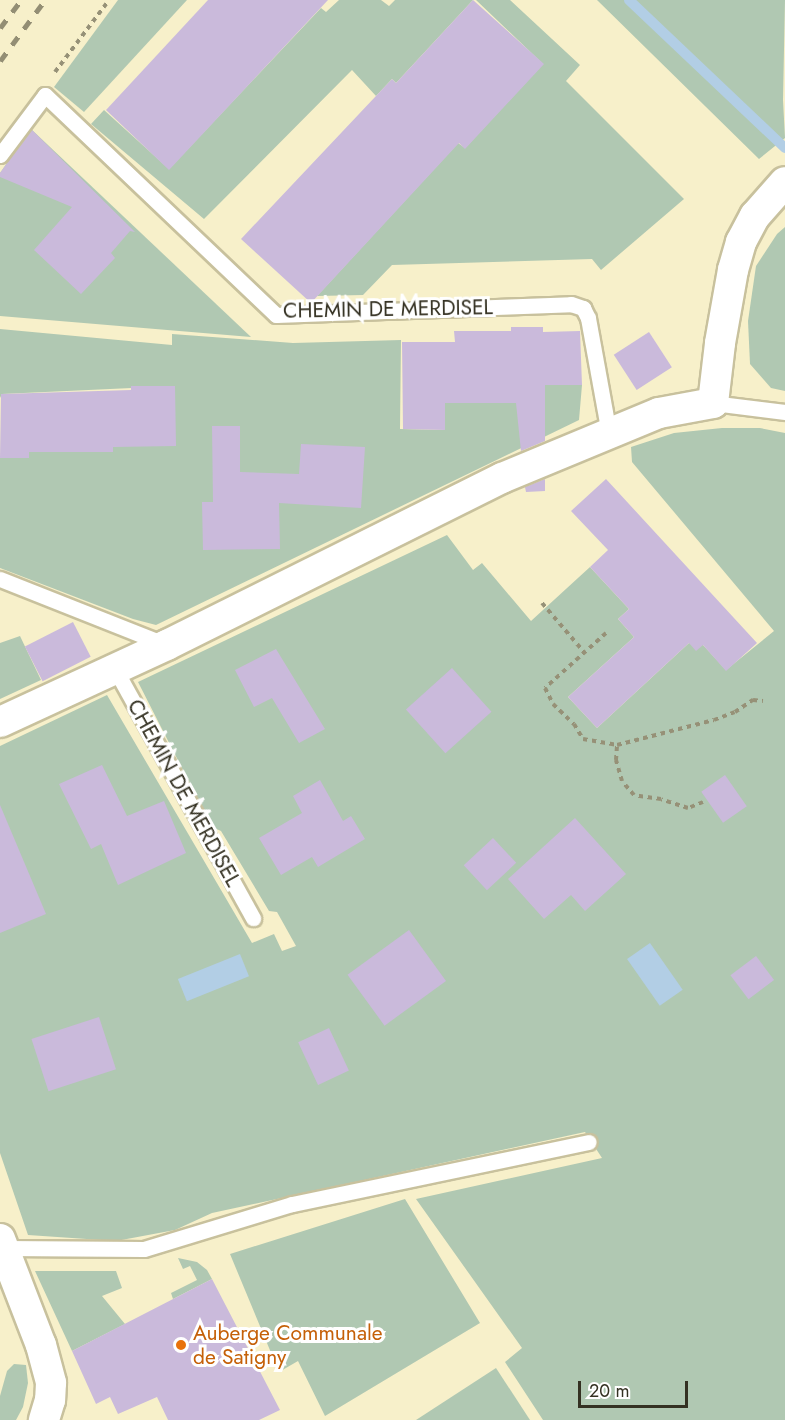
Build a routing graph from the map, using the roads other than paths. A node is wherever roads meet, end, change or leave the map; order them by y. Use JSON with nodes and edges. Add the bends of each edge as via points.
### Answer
{"nodes":[{"id":1,"x":0,"y":155,"type":"edge"},
{"id":2,"x":785,"y":182,"type":"edge"},
{"id":3,"x":713,"y":403,"type":"junction"},
{"id":4,"x":785,"y":412,"type":"edge"},
{"id":5,"x":609,"y":434,"type":"junction"},
{"id":6,"x":0,"y":579,"type":"edge"},
{"id":7,"x":167,"y":645,"type":"junction"},
{"id":8,"x":115,"y":669,"type":"junction"},
{"id":9,"x":0,"y":722,"type":"edge"},
{"id":10,"x":253,"y":918,"type":"dead end"},
{"id":11,"x":589,"y":1142,"type":"dead end"},
{"id":12,"x":2,"y":1244,"type":"edge"},
{"id":13,"x":44,"y":1420,"type":"edge"}],
"edges":[{"from":1,"to":5,"type":"lane","name":"CHEMIN DE MERDISEL","via":[[45,95],[276,315],[571,304],[583,308]]},
{"from":2,"to":3,"type":"street","via":[[755,216],[741,242],[720,343]]},
{"from":3,"to":4,"type":"lane"},
{"from":3,"to":5,"type":"street","via":[[671,410]]},
{"from":5,"to":7,"type":"street","via":[[502,478]]},
{"from":6,"to":7,"type":"lane"},
{"from":7,"to":8,"type":"street"},
{"from":8,"to":9,"type":"street"},
{"from":8,"to":10,"type":"lane","name":"CHEMIN DE MERDISEL"},
{"from":11,"to":12,"type":"lane","via":[[292,1204],[144,1249]]},
{"from":12,"to":13,"type":"street","via":[[41,1345],[51,1383]]}]}
